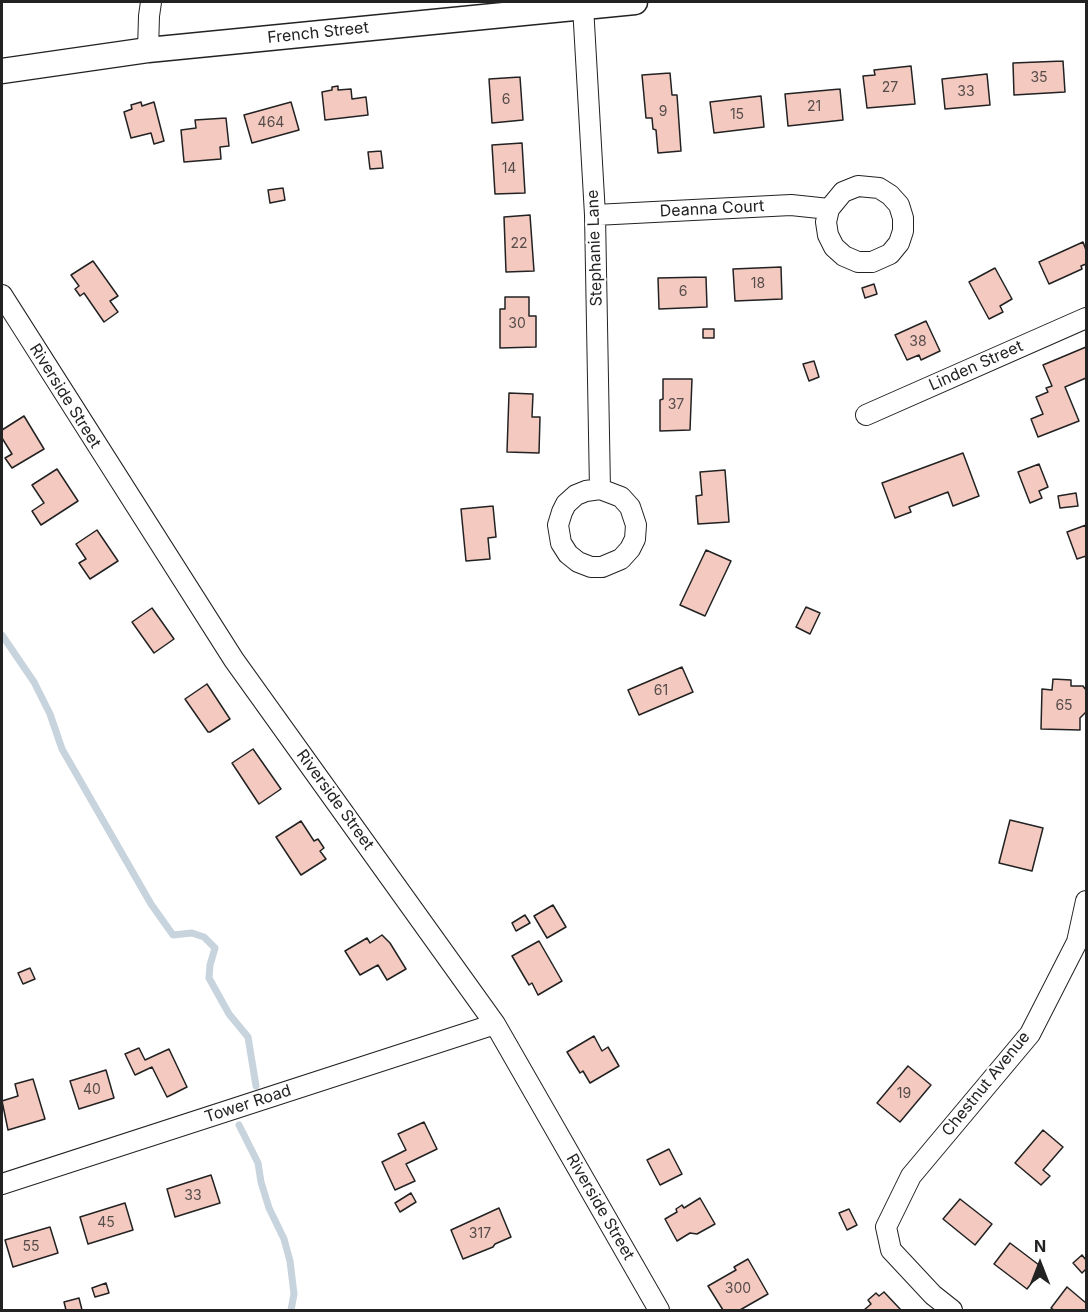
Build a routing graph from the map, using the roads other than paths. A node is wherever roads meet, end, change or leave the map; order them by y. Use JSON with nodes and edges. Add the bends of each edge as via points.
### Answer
{"nodes":[{"id":1,"x":151,"y":2,"type":"edge"},
{"id":2,"x":635,"y":2,"type":"edge"},
{"id":3,"x":583,"y":6,"type":"junction"},
{"id":4,"x":148,"y":50,"type":"junction"},
{"id":5,"x":2,"y":71,"type":"edge"},
{"id":6,"x":829,"y":208,"type":"dead end"},
{"id":7,"x":595,"y":215,"type":"junction"},
{"id":8,"x":2,"y":295,"type":"edge"},
{"id":9,"x":1086,"y":318,"type":"edge"},
{"id":10,"x":866,"y":415,"type":"dead end"},
{"id":11,"x":600,"y":489,"type":"dead end"},
{"id":12,"x":1086,"y":901,"type":"edge"},
{"id":13,"x":1082,"y":943,"type":"edge"},
{"id":14,"x":495,"y":1024,"type":"junction"},
{"id":15,"x":2,"y":1184,"type":"edge"},
{"id":16,"x":659,"y":1311,"type":"edge"},
{"id":17,"x":952,"y":1311,"type":"edge"}],
"edges":[{"from":1,"to":4,"type":"street"},
{"from":2,"to":3,"type":"street","name":"French Street"},
{"from":3,"to":4,"type":"street","name":"French Street"},
{"from":3,"to":7,"type":"street","name":"Stephanie Lane"},
{"from":4,"to":5,"type":"street","name":"French Street"},
{"from":6,"to":7,"type":"street","name":"Deanna Court","via":[[791,205]]},
{"from":7,"to":11,"type":"street","name":"Stephanie Lane"},
{"from":8,"to":14,"type":"street","name":"Riverside Street","via":[[234,660]]},
{"from":9,"to":10,"type":"street","name":"Linden Street"},
{"from":12,"to":13,"type":"street","name":"Chestnut Avenue"},
{"from":13,"to":17,"type":"street","name":"Chestnut Avenue","via":[[1030,1034],[911,1176],[886,1227],[891,1250]]},
{"from":14,"to":15,"type":"street","name":"Tower Road"},
{"from":14,"to":16,"type":"street","name":"Riverside Street"}]}
